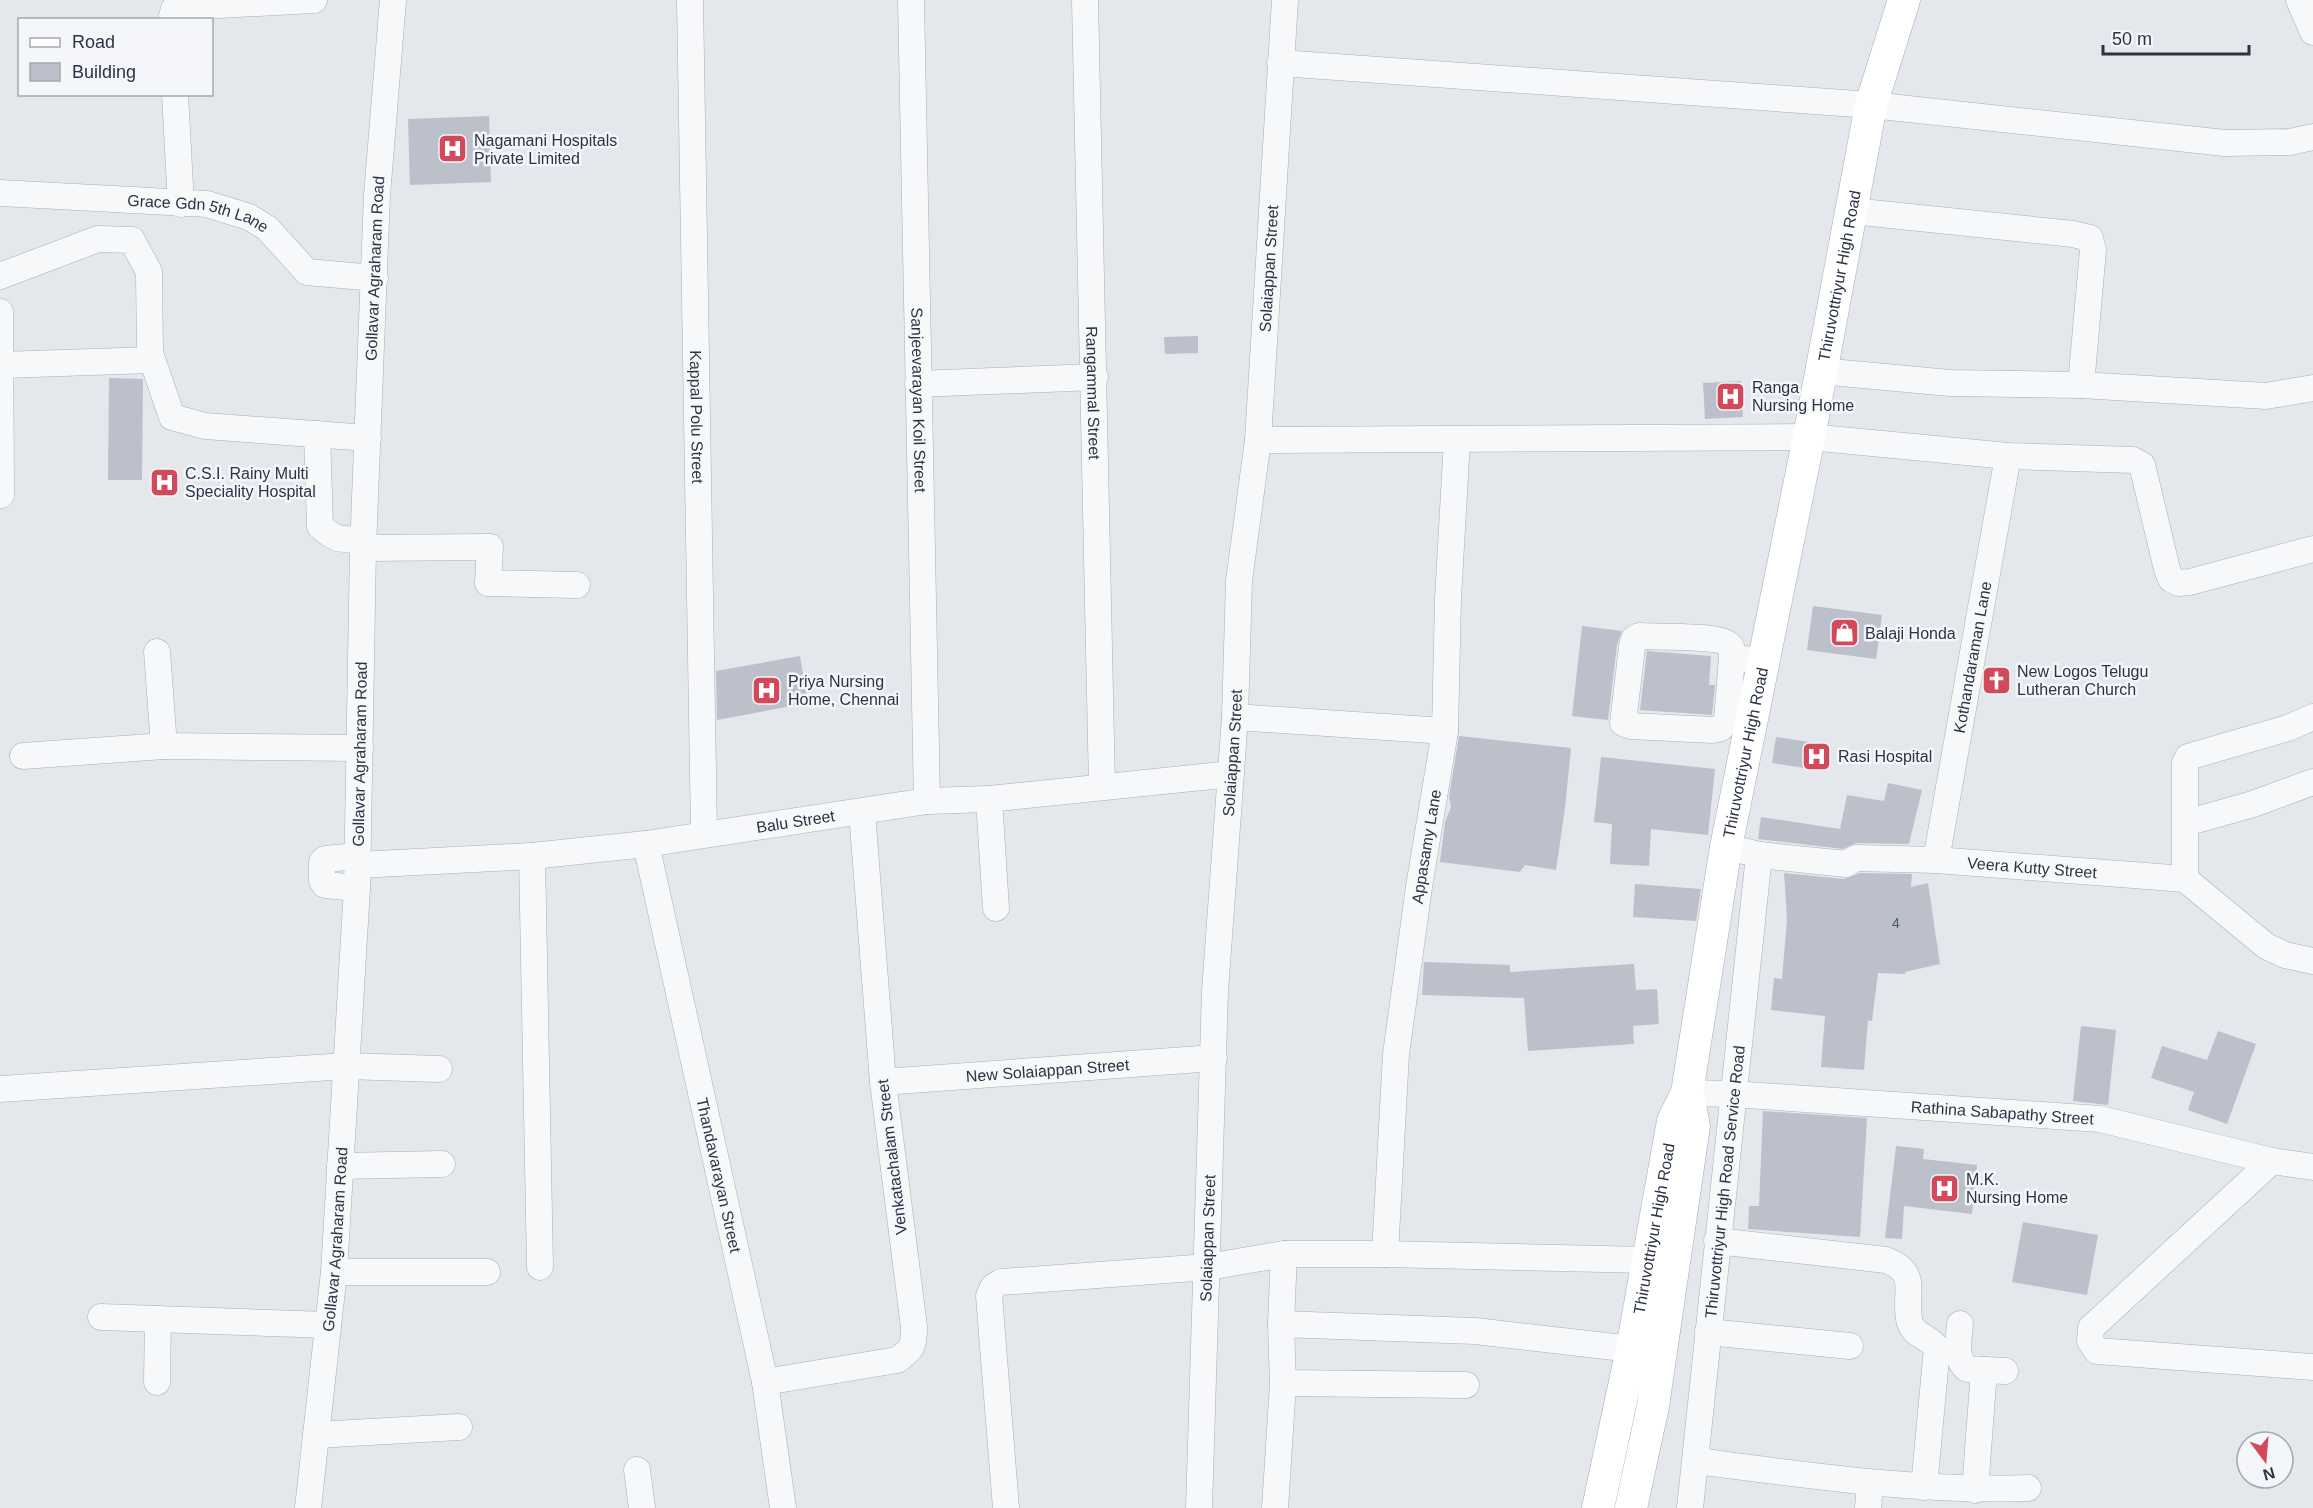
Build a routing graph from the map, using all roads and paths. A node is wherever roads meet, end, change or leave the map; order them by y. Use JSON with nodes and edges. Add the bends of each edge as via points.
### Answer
{"nodes":[{"id":1,"x":314,"y":0,"type":"edge"},
{"id":2,"x":393,"y":0,"type":"edge"},
{"id":3,"x":690,"y":0,"type":"edge"},
{"id":4,"x":911,"y":0,"type":"edge"},
{"id":5,"x":1085,"y":0,"type":"edge"},
{"id":6,"x":1285,"y":0,"type":"edge"},
{"id":7,"x":1904,"y":0,"type":"edge"},
{"id":8,"x":2299,"y":0,"type":"edge"},
{"id":9,"x":172,"y":18,"type":"edge"},
{"id":10,"x":2313,"y":32,"type":"edge"},
{"id":11,"x":1280,"y":63,"type":"junction"},
{"id":12,"x":175,"y":96,"type":"edge"},
{"id":13,"x":1871,"y":105,"type":"junction"},
{"id":14,"x":2313,"y":137,"type":"edge"},
{"id":15,"x":0,"y":193,"type":"edge"},
{"id":16,"x":181,"y":204,"type":"junction"},
{"id":17,"x":1852,"y":211,"type":"junction"},
{"id":18,"x":0,"y":276,"type":"edge"},
{"id":19,"x":375,"y":278,"type":"junction"},
{"id":20,"x":0,"y":312,"type":"edge"},
{"id":21,"x":152,"y":360,"type":"junction"},
{"id":22,"x":2,"y":365,"type":"junction"},
{"id":23,"x":1820,"y":371,"type":"junction"},
{"id":24,"x":1095,"y":377,"type":"junction"},
{"id":25,"x":918,"y":384,"type":"junction"},
{"id":26,"x":2081,"y":385,"type":"junction"},
{"id":27,"x":2313,"y":388,"type":"edge"},
{"id":28,"x":317,"y":434,"type":"junction"},
{"id":29,"x":1809,"y":437,"type":"junction"},
{"id":30,"x":368,"y":438,"type":"junction"},
{"id":31,"x":1258,"y":440,"type":"junction"},
{"id":32,"x":1457,"y":440,"type":"junction"},
{"id":33,"x":2008,"y":456,"type":"junction"},
{"id":34,"x":1,"y":495,"type":"edge"},
{"id":35,"x":363,"y":544,"type":"junction"},
{"id":36,"x":2313,"y":549,"type":"edge"},
{"id":37,"x":577,"y":585,"type":"dead end"},
{"id":38,"x":158,"y":652,"type":"dead end"},
{"id":39,"x":1732,"y":657,"type":"junction"},
{"id":40,"x":1764,"y":662,"type":"junction"},
{"id":41,"x":1235,"y":717,"type":"junction"},
{"id":42,"x":2313,"y":717,"type":"edge"},
{"id":43,"x":1735,"y":730,"type":"junction"},
{"id":44,"x":1445,"y":731,"type":"junction"},
{"id":45,"x":164,"y":746,"type":"junction"},
{"id":46,"x":360,"y":748,"type":"junction"},
{"id":47,"x":23,"y":756,"type":"dead end"},
{"id":48,"x":1231,"y":774,"type":"junction"},
{"id":49,"x":2313,"y":782,"type":"edge"},
{"id":50,"x":1102,"y":787,"type":"junction"},
{"id":51,"x":989,"y":799,"type":"junction"},
{"id":52,"x":927,"y":801,"type":"junction"},
{"id":53,"x":862,"y":812,"type":"junction"},
{"id":54,"x":2186,"y":823,"type":"junction"},
{"id":55,"x":704,"y":834,"type":"junction"},
{"id":56,"x":646,"y":844,"type":"junction"},
{"id":57,"x":1726,"y":847,"type":"junction"},
{"id":58,"x":1759,"y":855,"type":"junction"},
{"id":59,"x":532,"y":856,"type":"junction"},
{"id":60,"x":1936,"y":860,"type":"junction"},
{"id":61,"x":357,"y":870,"type":"junction"},
{"id":62,"x":2185,"y":879,"type":"junction"},
{"id":63,"x":996,"y":908,"type":"dead end"},
{"id":64,"x":2313,"y":961,"type":"edge"},
{"id":65,"x":1214,"y":1058,"type":"junction"},
{"id":66,"x":346,"y":1066,"type":"junction"},
{"id":67,"x":439,"y":1069,"type":"dead end"},
{"id":68,"x":883,"y":1082,"type":"junction"},
{"id":69,"x":0,"y":1089,"type":"edge"},
{"id":70,"x":1687,"y":1093,"type":"junction"},
{"id":71,"x":1732,"y":1094,"type":"junction"},
{"id":72,"x":2272,"y":1161,"type":"junction"},
{"id":73,"x":442,"y":1164,"type":"dead end"},
{"id":74,"x":340,"y":1166,"type":"junction"},
{"id":75,"x":2313,"y":1167,"type":"edge"},
{"id":76,"x":1717,"y":1242,"type":"junction"},
{"id":77,"x":1284,"y":1254,"type":"junction"},
{"id":78,"x":1385,"y":1254,"type":"junction"},
{"id":79,"x":1648,"y":1260,"type":"junction"},
{"id":80,"x":540,"y":1267,"type":"dead end"},
{"id":81,"x":1208,"y":1267,"type":"junction"},
{"id":82,"x":334,"y":1272,"type":"junction"},
{"id":83,"x":487,"y":1272,"type":"dead end"},
{"id":84,"x":101,"y":1317,"type":"dead end"},
{"id":85,"x":158,"y":1319,"type":"junction"},
{"id":86,"x":1281,"y":1324,"type":"junction"},
{"id":87,"x":1960,"y":1324,"type":"dead end"},
{"id":88,"x":328,"y":1325,"type":"junction"},
{"id":89,"x":1708,"y":1332,"type":"junction"},
{"id":90,"x":1850,"y":1346,"type":"dead end"},
{"id":91,"x":1632,"y":1349,"type":"junction"},
{"id":92,"x":2313,"y":1367,"type":"edge"},
{"id":93,"x":157,"y":1382,"type":"dead end"},
{"id":94,"x":765,"y":1382,"type":"junction"},
{"id":95,"x":1283,"y":1383,"type":"junction"},
{"id":96,"x":1466,"y":1385,"type":"dead end"},
{"id":97,"x":459,"y":1427,"type":"dead end"},
{"id":98,"x":316,"y":1435,"type":"junction"},
{"id":99,"x":1696,"y":1461,"type":"junction"},
{"id":100,"x":637,"y":1470,"type":"dead end"},
{"id":101,"x":2028,"y":1488,"type":"dead end"},
{"id":102,"x":1975,"y":1490,"type":"junction"},
{"id":103,"x":1938,"y":1494,"type":"edge"},
{"id":104,"x":1869,"y":1496,"type":"edge"},
{"id":105,"x":308,"y":1508,"type":"edge"},
{"id":106,"x":642,"y":1508,"type":"edge"},
{"id":107,"x":783,"y":1508,"type":"edge"},
{"id":108,"x":1006,"y":1508,"type":"edge"},
{"id":109,"x":1199,"y":1508,"type":"edge"},
{"id":110,"x":1275,"y":1508,"type":"edge"},
{"id":111,"x":1598,"y":1508,"type":"edge"},
{"id":112,"x":1630,"y":1508,"type":"edge"},
{"id":113,"x":1690,"y":1508,"type":"edge"}],
"edges":[{"from":1,"to":9,"type":"street","via":[[182,7],[174,9]]},
{"from":2,"to":19,"type":"street","name":"Gollavar Agraharam Road","via":[[377,195]]},
{"from":3,"to":55,"type":"street","name":"Kappal Polu Street"},
{"from":4,"to":25,"type":"street","name":"Sanjeevarayan Koil Street"},
{"from":5,"to":24,"type":"street","name":"Rangammal Street"},
{"from":6,"to":11,"type":"street","name":"Solaiappan Street"},
{"from":7,"to":13,"type":"main road","name":"Thiruvottriyur High Road"},
{"from":8,"to":10,"type":"street"},
{"from":11,"to":13,"type":"street"},
{"from":11,"to":31,"type":"street","name":"Solaiappan Street"},
{"from":12,"to":16,"type":"street"},
{"from":13,"to":14,"type":"street","via":[[2225,143],[2290,142]]},
{"from":13,"to":17,"type":"main road","name":"Thiruvottriyur High Road"},
{"from":15,"to":16,"type":"street","name":"Grace Gdn 5th Lane"},
{"from":16,"to":19,"type":"street","name":"Grace Gdn 5th Lane","via":[[207,204],[249,217],[267,228],[307,272]]},
{"from":17,"to":23,"type":"main road","name":"Thiruvottriyur High Road"},
{"from":17,"to":26,"type":"street","via":[[2090,238],[2093,250]]},
{"from":18,"to":21,"type":"street","via":[[98,239],[132,240],[149,272]]},
{"from":19,"to":30,"type":"street","name":"Gollavar Agraharam Road"},
{"from":20,"to":22,"type":"street"},
{"from":21,"to":22,"type":"street"},
{"from":21,"to":28,"type":"street","via":[[172,417],[205,426]]},
{"from":22,"to":34,"type":"street"},
{"from":23,"to":26,"type":"street","via":[[1950,383]]},
{"from":23,"to":29,"type":"main road","name":"Thiruvottriyur High Road"},
{"from":24,"to":25,"type":"street"},
{"from":24,"to":50,"type":"street","name":"Rangammal Street"},
{"from":25,"to":52,"type":"street","name":"Sanjeevarayan Koil Street"},
{"from":26,"to":27,"type":"street","via":[[2266,396]]},
{"from":28,"to":30,"type":"street"},
{"from":28,"to":35,"type":"street","via":[[320,526],[332,537]]},
{"from":29,"to":32,"type":"street"},
{"from":29,"to":33,"type":"street"},
{"from":29,"to":40,"type":"main road","name":"Thiruvottriyur High Road"},
{"from":30,"to":35,"type":"street","name":"Gollavar Agraharam Road"},
{"from":31,"to":32,"type":"street"},
{"from":31,"to":41,"type":"street","name":"Solaiappan Street","via":[[1239,581]]},
{"from":32,"to":44,"type":"street","name":"Appasamy Lane"},
{"from":33,"to":36,"type":"street","via":[[2133,460],[2142,465],[2167,569],[2171,579],[2179,583]]},
{"from":33,"to":60,"type":"street","name":"Kothandaraman Lane"},
{"from":35,"to":37,"type":"street","via":[[490,547],[488,583]]},
{"from":35,"to":46,"type":"street","name":"Gollavar Agraharam Road"},
{"from":38,"to":45,"type":"street"},
{"from":39,"to":40,"type":"street"},
{"from":39,"to":43,"type":"street","via":[[1727,720]]},
{"from":39,"to":43,"type":"street","via":[[1728,644],[1714,639],[1634,639],[1623,723]]},
{"from":40,"to":43,"type":"main road","name":"Thiruvottriyur High Road"},
{"from":41,"to":44,"type":"street"},
{"from":41,"to":48,"type":"street","name":"Solaiappan Street"},
{"from":42,"to":54,"type":"street","via":[[2188,757]]},
{"from":43,"to":57,"type":"main road","name":"Thiruvottriyur High Road"},
{"from":44,"to":78,"type":"street","name":"Appasamy Lane","via":[[1396,1054]]},
{"from":45,"to":46,"type":"street"},
{"from":45,"to":47,"type":"street"},
{"from":46,"to":61,"type":"street","name":"Gollavar Agraharam Road"},
{"from":48,"to":50,"type":"street","name":"Balu Street"},
{"from":48,"to":65,"type":"street","name":"Solaiappan Street","via":[[1215,991]]},
{"from":49,"to":54,"type":"street"},
{"from":50,"to":51,"type":"street","name":"Balu Street"},
{"from":51,"to":52,"type":"street","name":"Balu Street"},
{"from":51,"to":63,"type":"street"},
{"from":52,"to":53,"type":"street","name":"Balu Street"},
{"from":53,"to":55,"type":"street","name":"Balu Street"},
{"from":53,"to":68,"type":"street","name":"Venkatachalam Street"},
{"from":54,"to":62,"type":"street"},
{"from":55,"to":56,"type":"street","name":"Balu Street"},
{"from":56,"to":59,"type":"street","name":"Balu Street"},
{"from":56,"to":94,"type":"street","name":"Thandavarayan Street"},
{"from":57,"to":58,"type":"street","name":"Veera Kutty Street"},
{"from":57,"to":70,"type":"main road","name":"Thiruvottriyur High Road"},
{"from":58,"to":60,"type":"street","name":"Veera Kutty Street","via":[[1846,864],[1856,858]]},
{"from":58,"to":71,"type":"street","name":"Thiruvottriyur High Road Service Road"},
{"from":59,"to":61,"type":"street","name":"Balu Street"},
{"from":59,"to":80,"type":"street"},
{"from":60,"to":62,"type":"street","name":"Veera Kutty Street"},
{"from":61,"to":66,"type":"street","name":"Gollavar Agraharam Road"},
{"from":62,"to":64,"type":"street","via":[[2266,946]]},
{"from":65,"to":68,"type":"street","name":"New Solaiappan Street"},
{"from":65,"to":81,"type":"street","name":"Solaiappan Street"},
{"from":66,"to":67,"type":"street"},
{"from":66,"to":69,"type":"street"},
{"from":66,"to":74,"type":"street","name":"Gollavar Agraharam Road"},
{"from":68,"to":94,"type":"street","name":"Venkatachalam Street","via":[[914,1344],[897,1360]]},
{"from":70,"to":71,"type":"street","name":"Rathina Sabapathy Street"},
{"from":70,"to":79,"type":"main road","name":"Thiruvottriyur High Road","via":[[1672,1121]]},
{"from":70,"to":112,"type":"main road","via":[[1694,1126],[1653,1406]]},
{"from":71,"to":72,"type":"street","name":"Rathina Sabapathy Street","via":[[2100,1119]]},
{"from":71,"to":76,"type":"street","name":"Thiruvottriyur High Road Service Road"},
{"from":72,"to":75,"type":"street","name":"Rathina Sabapathy Street"},
{"from":72,"to":92,"type":"street","via":[[2091,1328],[2090,1341],[2097,1351]]},
{"from":73,"to":74,"type":"street"},
{"from":74,"to":82,"type":"street","name":"Gollavar Agraharam Road"},
{"from":76,"to":89,"type":"street","name":"Thiruvottriyur High Road Service Road"},
{"from":76,"to":103,"type":"street","via":[[1886,1260],[1901,1266],[1906,1273],[1911,1324],[1937,1348]]},
{"from":77,"to":78,"type":"street"},
{"from":77,"to":81,"type":"street"},
{"from":77,"to":86,"type":"street"},
{"from":78,"to":79,"type":"street"},
{"from":79,"to":91,"type":"main road","name":"Thiruvottriyur High Road"},
{"from":81,"to":108,"type":"street","via":[[1001,1282],[993,1287],[990,1296]]},
{"from":81,"to":109,"type":"street","name":"Solaiappan Street"},
{"from":82,"to":83,"type":"street"},
{"from":82,"to":88,"type":"street","name":"Gollavar Agraharam Road"},
{"from":84,"to":85,"type":"street"},
{"from":85,"to":88,"type":"street"},
{"from":85,"to":93,"type":"street"},
{"from":86,"to":91,"type":"street","via":[[1475,1331]]},
{"from":86,"to":95,"type":"street"},
{"from":87,"to":102,"type":"street","via":[[1958,1351],[1963,1366],[1994,1371]]},
{"from":88,"to":98,"type":"street","name":"Gollavar Agraharam Road"},
{"from":89,"to":90,"type":"street"},
{"from":89,"to":99,"type":"street","name":"Thiruvottriyur High Road Service Road"},
{"from":91,"to":111,"type":"main road","name":"Thiruvottriyur High Road"},
{"from":94,"to":107,"type":"street","name":"Thandavarayan Street"},
{"from":95,"to":96,"type":"street"},
{"from":95,"to":110,"type":"street"},
{"from":97,"to":98,"type":"street"},
{"from":98,"to":105,"type":"street","name":"Gollavar Agraharam Road"},
{"from":99,"to":104,"type":"street"},
{"from":99,"to":113,"type":"street","name":"Thiruvottriyur High Road Service Road"},
{"from":100,"to":106,"type":"street"},
{"from":101,"to":102,"type":"street"},
{"from":102,"to":103,"type":"street"},
{"from":103,"to":104,"type":"street"}]}
